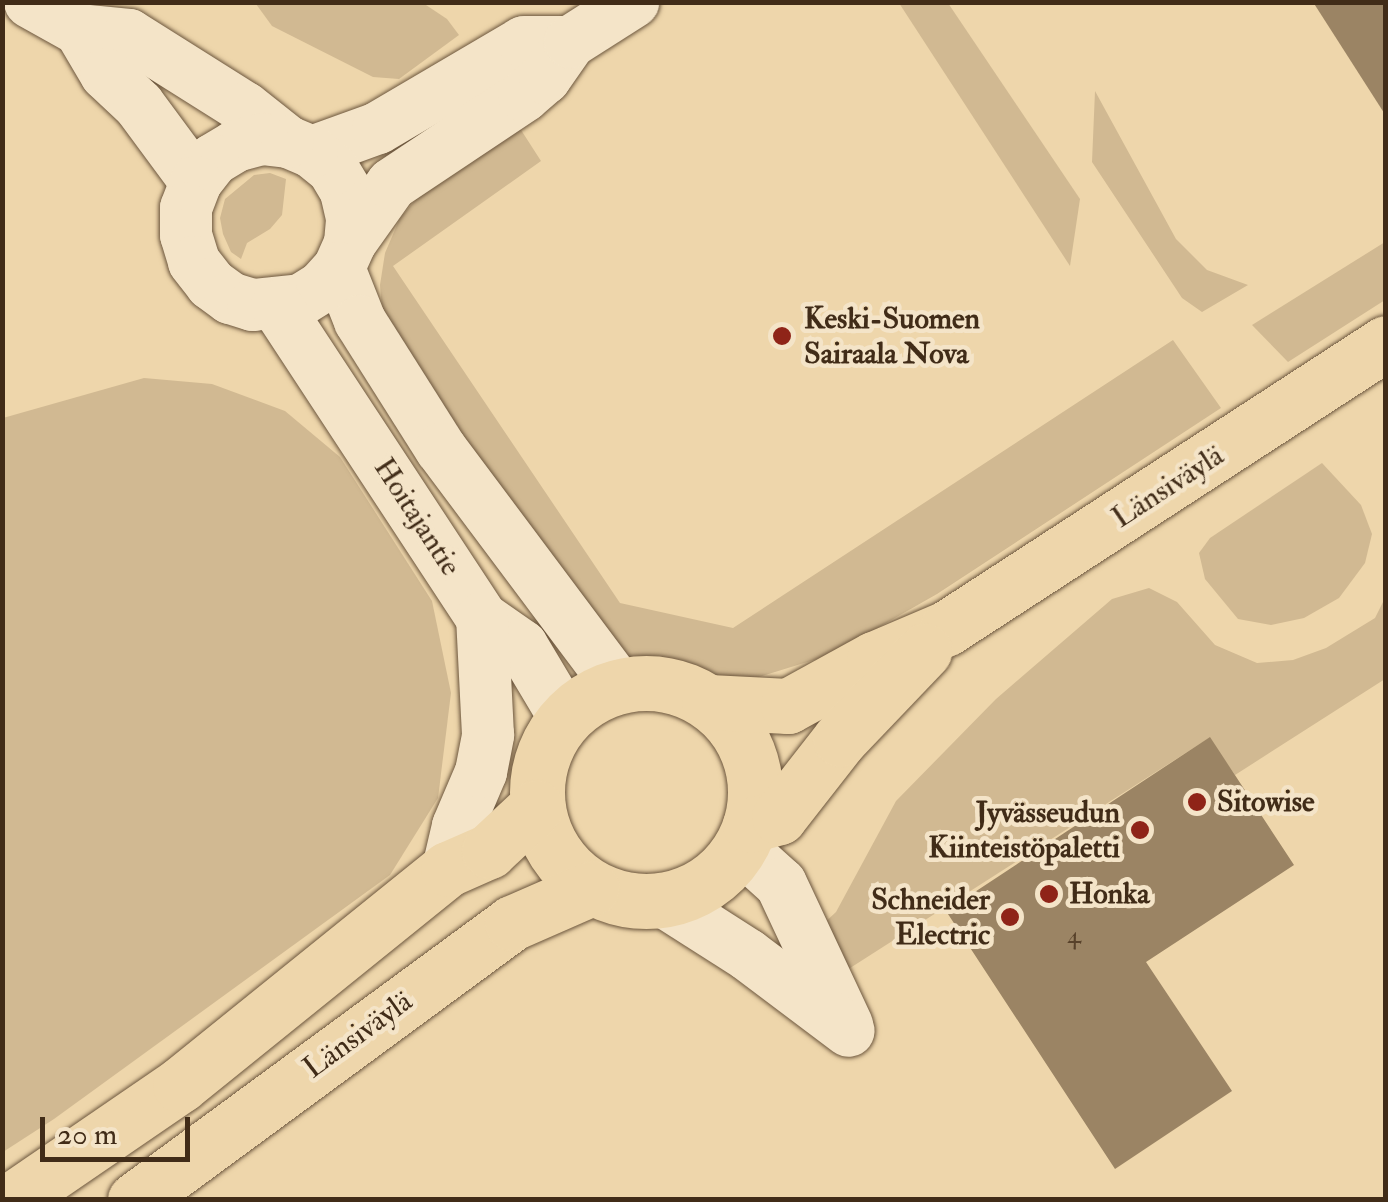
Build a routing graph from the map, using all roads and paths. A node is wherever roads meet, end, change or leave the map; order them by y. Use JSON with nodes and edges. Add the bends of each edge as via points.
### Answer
{"nodes":[{"id":1,"x":30,"y":2,"type":"edge"},
{"id":2,"x":634,"y":2,"type":"edge"},
{"id":3,"x":558,"y":22,"type":"edge"},
{"id":4,"x":80,"y":30,"type":"junction"},
{"id":5,"x":300,"y":147,"type":"junction"},
{"id":6,"x":196,"y":182,"type":"junction"},
{"id":7,"x":345,"y":255,"type":"junction"},
{"id":8,"x":278,"y":306,"type":"junction"},
{"id":9,"x":1386,"y":342,"type":"edge"},
{"id":10,"x":482,"y":618,"type":"junction"},
{"id":11,"x":948,"y":628,"type":"junction"},
{"id":12,"x":618,"y":686,"type":"junction"},
{"id":13,"x":710,"y":702,"type":"junction"},
{"id":14,"x":564,"y":718,"type":"junction"},
{"id":15,"x":536,"y":807,"type":"junction"},
{"id":16,"x":745,"y":836,"type":"junction"},
{"id":17,"x":448,"y":869,"type":"junction"},
{"id":18,"x":592,"y":888,"type":"junction"},
{"id":19,"x":662,"y":900,"type":"junction"},
{"id":20,"x":12,"y":1198,"type":"edge"},
{"id":21,"x":135,"y":1200,"type":"edge"}],
"edges":[{"from":1,"to":4,"type":"street"},
{"from":2,"to":3,"type":"street"},
{"from":3,"to":5,"type":"street","via":[[378,128]]},
{"from":3,"to":7,"type":"street","via":[[545,78],[392,184]]},
{"from":4,"to":5,"type":"street","via":[[129,35]]},
{"from":4,"to":6,"type":"street","via":[[106,74],[139,105]]},
{"from":5,"to":6,"type":"street","via":[[262,140],[236,146]]},
{"from":5,"to":7,"type":"street","via":[[333,169],[346,191],[352,218]]},
{"from":6,"to":8,"type":"street","via":[[186,208],[194,262],[230,298]]},
{"from":7,"to":8,"type":"street","via":[[322,288]]},
{"from":7,"to":12,"type":"street","name":"Hoitajantie","via":[[360,321],[441,449]]},
{"from":8,"to":10,"type":"street","name":"Hoitajantie"},
{"from":9,"to":11,"type":"main road","name":"Länsiväylä"},
{"from":10,"to":14,"type":"street","name":"Hoitajantie","via":[[522,646]]},
{"from":10,"to":17,"type":"street","via":[[488,735]]},
{"from":11,"to":13,"type":"main road","name":"Länsiväylä","via":[[788,706]]},
{"from":11,"to":16,"type":"main road","name":"Länsiväylä","via":[[840,739],[779,816]]},
{"from":12,"to":13,"type":"main road","via":[[666,684]]},
{"from":12,"to":14,"type":"main road"},
{"from":13,"to":16,"type":"main road","via":[[750,756],[755,802]]},
{"from":14,"to":15,"type":"main road","via":[[542,758]]},
{"from":15,"to":17,"type":"main road","via":[[488,852]]},
{"from":15,"to":18,"type":"main road","via":[[554,852]]},
{"from":16,"to":19,"type":"main road","via":[[707,882]]},
{"from":16,"to":19,"type":"street","via":[[782,884],[850,1031]]},
{"from":17,"to":20,"type":"main road","via":[[180,1085]]},
{"from":18,"to":19,"type":"main road","via":[[638,901]]},
{"from":18,"to":21,"type":"main road","name":"Länsiväylä","via":[[512,923]]}]}
